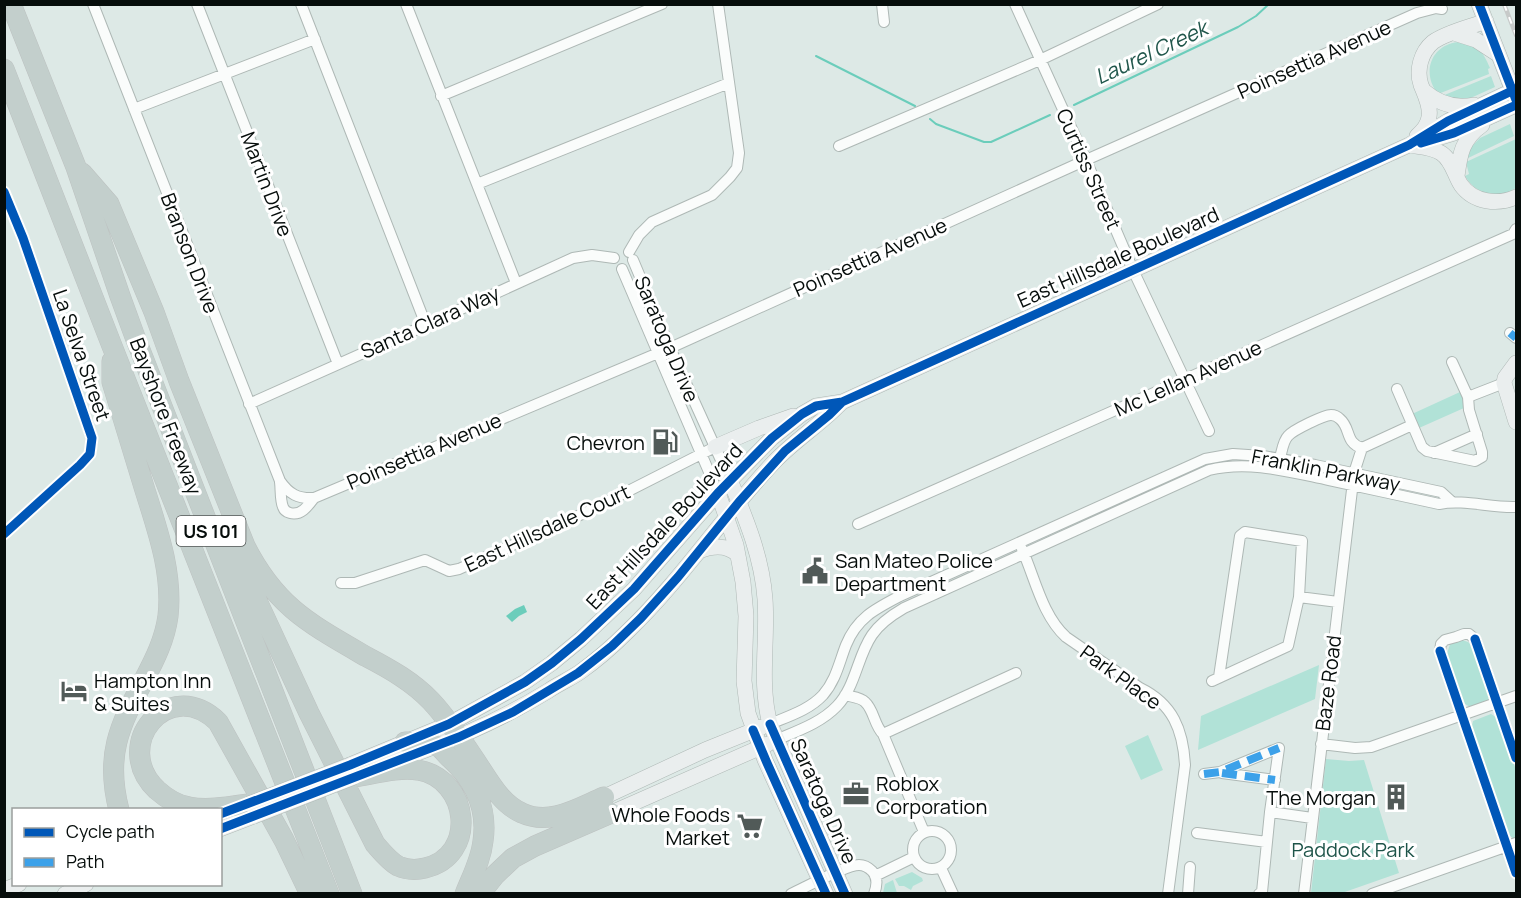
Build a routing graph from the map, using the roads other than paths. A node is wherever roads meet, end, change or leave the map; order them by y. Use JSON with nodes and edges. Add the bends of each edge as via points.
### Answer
{"nodes":[{"id":1,"x":11,"y":4,"type":"edge"},
{"id":2,"x":93,"y":4,"type":"edge"},
{"id":3,"x":197,"y":4,"type":"edge"},
{"id":4,"x":301,"y":4,"type":"edge"},
{"id":5,"x":662,"y":4,"type":"edge"},
{"id":6,"x":718,"y":4,"type":"edge"},
{"id":7,"x":882,"y":4,"type":"edge"},
{"id":8,"x":1015,"y":4,"type":"edge"},
{"id":9,"x":1158,"y":4,"type":"edge"},
{"id":10,"x":1479,"y":4,"type":"edge"},
{"id":11,"x":406,"y":5,"type":"edge"},
{"id":12,"x":1442,"y":9,"type":"dead end"},
{"id":13,"x":1486,"y":21,"type":"junction"},
{"id":14,"x":884,"y":22,"type":"dead end"},
{"id":15,"x":1454,"y":33,"type":"junction"},
{"id":16,"x":315,"y":39,"type":"junction"},
{"id":17,"x":1499,"y":55,"type":"junction"},
{"id":18,"x":1040,"y":60,"type":"junction"},
{"id":19,"x":4,"y":69,"type":"edge"},
{"id":20,"x":225,"y":75,"type":"junction"},
{"id":21,"x":729,"y":83,"type":"junction"},
{"id":22,"x":1513,"y":85,"type":"edge"},
{"id":23,"x":1424,"y":91,"type":"junction"},
{"id":24,"x":441,"y":96,"type":"junction"},
{"id":25,"x":1516,"y":100,"type":"edge"},
{"id":26,"x":1516,"y":105,"type":"edge"},
{"id":27,"x":1493,"y":108,"type":"junction"},
{"id":28,"x":134,"y":109,"type":"junction"},
{"id":29,"x":1409,"y":145,"type":"junction"},
{"id":30,"x":839,"y":146,"type":"dead end"},
{"id":31,"x":1086,"y":160,"type":"junction"},
{"id":32,"x":76,"y":167,"type":"junction"},
{"id":33,"x":1457,"y":176,"type":"junction"},
{"id":34,"x":477,"y":184,"type":"junction"},
{"id":35,"x":5,"y":194,"type":"edge"},
{"id":36,"x":1516,"y":197,"type":"edge"},
{"id":37,"x":1516,"y":229,"type":"edge"},
{"id":38,"x":631,"y":256,"type":"junction"},
{"id":39,"x":614,"y":258,"type":"junction"},
{"id":40,"x":622,"y":269,"type":"junction"},
{"id":41,"x":1133,"y":270,"type":"junction"},
{"id":42,"x":516,"y":283,"type":"junction"},
{"id":43,"x":426,"y":326,"type":"junction"},
{"id":44,"x":112,"y":346,"type":"junction"},
{"id":45,"x":670,"y":348,"type":"junction"},
{"id":46,"x":658,"y":353,"type":"junction"},
{"id":47,"x":1452,"y":362,"type":"dead end"},
{"id":48,"x":1516,"y":363,"type":"edge"},
{"id":49,"x":338,"y":364,"type":"junction"},
{"id":50,"x":1185,"y":379,"type":"junction"},
{"id":51,"x":1504,"y":383,"type":"junction"},
{"id":52,"x":1397,"y":389,"type":"dead end"},
{"id":53,"x":1468,"y":397,"type":"junction"},
{"id":54,"x":842,"y":402,"type":"junction"},
{"id":55,"x":249,"y":404,"type":"junction"},
{"id":56,"x":802,"y":414,"type":"junction"},
{"id":57,"x":1516,"y":422,"type":"edge"},
{"id":58,"x":1412,"y":425,"type":"junction"},
{"id":59,"x":1209,"y":431,"type":"dead end"},
{"id":60,"x":1477,"y":434,"type":"junction"},
{"id":61,"x":715,"y":447,"type":"junction"},
{"id":62,"x":1362,"y":448,"type":"junction"},
{"id":63,"x":1434,"y":453,"type":"junction"},
{"id":64,"x":701,"y":454,"type":"junction"},
{"id":65,"x":1280,"y":458,"type":"junction"},
{"id":66,"x":184,"y":463,"type":"junction"},
{"id":67,"x":1353,"y":479,"type":"junction"},
{"id":68,"x":730,"y":480,"type":"junction"},
{"id":69,"x":280,"y":481,"type":"junction"},
{"id":70,"x":718,"y":493,"type":"junction"},
{"id":71,"x":295,"y":496,"type":"joint"},
{"id":72,"x":314,"y":498,"type":"junction"},
{"id":73,"x":739,"y":502,"type":"junction"},
{"id":74,"x":1516,"y":507,"type":"edge"},
{"id":75,"x":727,"y":517,"type":"junction"},
{"id":76,"x":858,"y":524,"type":"dead end"},
{"id":77,"x":4,"y":534,"type":"edge"},
{"id":78,"x":1036,"y":542,"type":"junction"},
{"id":79,"x":1019,"y":543,"type":"junction"},
{"id":80,"x":699,"y":551,"type":"junction"},
{"id":81,"x":1024,"y":554,"type":"junction"},
{"id":82,"x":738,"y":555,"type":"junction"},
{"id":83,"x":340,"y":584,"type":"dead end"},
{"id":84,"x":1299,"y":597,"type":"junction"},
{"id":85,"x":1338,"y":602,"type":"junction"},
{"id":86,"x":1016,"y":674,"type":"dead end"},
{"id":87,"x":845,"y":695,"type":"junction"},
{"id":88,"x":1516,"y":696,"type":"edge"},
{"id":89,"x":1497,"y":703,"type":"junction"},
{"id":90,"x":1462,"y":715,"type":"junction"},
{"id":91,"x":770,"y":724,"type":"junction"},
{"id":92,"x":454,"y":730,"type":"junction"},
{"id":93,"x":753,"y":730,"type":"junction"},
{"id":94,"x":883,"y":734,"type":"junction"},
{"id":95,"x":776,"y":740,"type":"junction"},
{"id":96,"x":405,"y":742,"type":"junction"},
{"id":97,"x":1321,"y":744,"type":"junction"},
{"id":98,"x":437,"y":746,"type":"junction"},
{"id":99,"x":760,"y":748,"type":"junction"},
{"id":100,"x":1516,"y":758,"type":"edge"},
{"id":101,"x":352,"y":771,"type":"junction"},
{"id":102,"x":1220,"y":772,"type":"junction"},
{"id":103,"x":1204,"y":774,"type":"dead end"},
{"id":104,"x":1275,"y":780,"type":"junction"},
{"id":105,"x":608,"y":805,"type":"junction"},
{"id":106,"x":118,"y":808,"type":"edge"},
{"id":107,"x":212,"y":808,"type":"edge"},
{"id":108,"x":222,"y":809,"type":"edge"},
{"id":109,"x":251,"y":810,"type":"junction"},
{"id":110,"x":1270,"y":812,"type":"junction"},
{"id":111,"x":222,"y":814,"type":"edge"},
{"id":112,"x":1312,"y":818,"type":"junction"},
{"id":113,"x":222,"y":828,"type":"edge"},
{"id":114,"x":924,"y":832,"type":"junction"},
{"id":115,"x":1197,"y":833,"type":"dead end"},
{"id":116,"x":1267,"y":842,"type":"junction"},
{"id":117,"x":1512,"y":844,"type":"edge"},
{"id":118,"x":914,"y":857,"type":"junction"},
{"id":119,"x":1190,"y":867,"type":"dead end"},
{"id":120,"x":941,"y":868,"type":"junction"},
{"id":121,"x":836,"y":873,"type":"junction"},
{"id":122,"x":1516,"y":873,"type":"edge"},
{"id":123,"x":876,"y":876,"type":"junction"},
{"id":124,"x":84,"y":886,"type":"edge"},
{"id":125,"x":823,"y":887,"type":"edge"},
{"id":126,"x":1402,"y":888,"type":"edge"},
{"id":127,"x":65,"y":894,"type":"edge"},
{"id":128,"x":310,"y":894,"type":"edge"},
{"id":129,"x":329,"y":894,"type":"edge"},
{"id":130,"x":352,"y":894,"type":"edge"},
{"id":131,"x":465,"y":894,"type":"edge"},
{"id":132,"x":480,"y":894,"type":"edge"},
{"id":133,"x":791,"y":894,"type":"edge"},
{"id":134,"x":845,"y":894,"type":"edge"},
{"id":135,"x":874,"y":894,"type":"edge"},
{"id":136,"x":953,"y":894,"type":"edge"},
{"id":137,"x":1168,"y":894,"type":"edge"},
{"id":138,"x":1188,"y":894,"type":"edge"},
{"id":139,"x":1259,"y":894,"type":"edge"},
{"id":140,"x":1304,"y":894,"type":"edge"},
{"id":141,"x":1372,"y":894,"type":"edge"}],
"edges":[{"from":1,"to":32,"type":"highway","name":"Bayshore Freeway","number":"US 101"},
{"from":2,"to":28,"type":"street","name":"Branson Drive"},
{"from":3,"to":20,"type":"street","name":"Martin Drive"},
{"from":4,"to":16,"type":"street"},
{"from":5,"to":24,"type":"street"},
{"from":6,"to":21,"type":"street"},
{"from":7,"to":14,"type":"street"},
{"from":8,"to":18,"type":"street","name":"Curtiss Street"},
{"from":9,"to":18,"type":"street"},
{"from":10,"to":13,"type":"main road"},
{"from":11,"to":24,"type":"street"},
{"from":12,"to":31,"type":"street","name":"Poinsettia Avenue","via":[[1417,13]]},
{"from":13,"to":15,"type":"main road"},
{"from":13,"to":17,"type":"main road"},
{"from":15,"to":17,"type":"main road"},
{"from":15,"to":23,"type":"main road","via":[[1432,44],[1421,59],[1419,70]]},
{"from":16,"to":20,"type":"street"},
{"from":16,"to":43,"type":"street"},
{"from":17,"to":22,"type":"main road"},
{"from":18,"to":30,"type":"street"},
{"from":18,"to":31,"type":"street","name":"Curtiss Street"},
{"from":19,"to":44,"type":"highway","name":"Bayshore Freeway","number":"US 101"},
{"from":20,"to":28,"type":"street"},
{"from":20,"to":49,"type":"street","name":"Martin Drive"},
{"from":21,"to":34,"type":"street"},
{"from":21,"to":38,"type":"street","via":[[739,153],[737,168],[712,195],[652,222],[639,235]]},
{"from":22,"to":25,"type":"main road","bridge":true},
{"from":22,"to":27,"type":"main road","name":"East Hillsdale Boulevard"},
{"from":23,"to":27,"type":"main road","via":[[1457,107]]},
{"from":23,"to":29,"type":"main road","via":[[1429,117]]},
{"from":24,"to":34,"type":"street"},
{"from":26,"to":27,"type":"main road","name":"East Hillsdale Boulevard"},
{"from":27,"to":29,"type":"main road","name":"East Hillsdale Boulevard","via":[[1448,121]]},
{"from":27,"to":33,"type":"main road","via":[[1468,138]]},
{"from":28,"to":55,"type":"street","name":"Branson Drive"},
{"from":29,"to":33,"type":"main road","via":[[1440,152]]},
{"from":29,"to":41,"type":"main road","name":"East Hillsdale Boulevard"},
{"from":31,"to":41,"type":"street","name":"Curtiss Street"},
{"from":31,"to":45,"type":"street","name":"Poinsettia Avenue"},
{"from":32,"to":66,"type":"highway","name":"Bayshore Freeway","number":"US 101"},
{"from":32,"to":92,"type":"highway","via":[[110,204],[256,568],[298,615],[409,682]]},
{"from":33,"to":36,"type":"main road","via":[[1467,191],[1482,199],[1501,202]]},
{"from":34,"to":42,"type":"street"},
{"from":35,"to":77,"type":"street","name":"La Selva Street","via":[[92,438],[90,454],[80,465]]},
{"from":37,"to":50,"type":"street","name":"Mc Lellan Avenue","via":[[1513,234]]},
{"from":38,"to":39,"type":"street","via":[[624,250]]},
{"from":38,"to":40,"type":"street","via":[[629,267]]},
{"from":38,"to":45,"type":"street","name":"Saratoga Drive"},
{"from":39,"to":40,"type":"street"},
{"from":39,"to":42,"type":"street","name":"Santa Clara Way","via":[[573,258]]},
{"from":40,"to":46,"type":"street","name":"Saratoga Drive"},
{"from":41,"to":50,"type":"street","name":"Curtiss Street"},
{"from":41,"to":54,"type":"main road","name":"East Hillsdale Boulevard"},
{"from":42,"to":43,"type":"street","name":"Santa Clara Way"},
{"from":43,"to":49,"type":"street","name":"Santa Clara Way"},
{"from":44,"to":106,"type":"highway","via":[[112,382],[164,556],[169,592],[162,642],[124,717],[115,745],[113,773]]},
{"from":44,"to":129,"type":"highway","name":"Bayshore Freeway","number":"US 101"},
{"from":45,"to":46,"type":"street","name":"Poinsettia Avenue"},
{"from":45,"to":61,"type":"street","name":"Saratoga Drive"},
{"from":46,"to":64,"type":"street","name":"Saratoga Drive"},
{"from":46,"to":72,"type":"street","name":"Poinsettia Avenue"},
{"from":47,"to":53,"type":"street"},
{"from":48,"to":51,"type":"main road"},
{"from":49,"to":55,"type":"street","name":"Santa Clara Way"},
{"from":50,"to":59,"type":"street","name":"Curtiss Street"},
{"from":50,"to":76,"type":"street","name":"Mc Lellan Avenue"},
{"from":51,"to":53,"type":"street"},
{"from":51,"to":57,"type":"main road"},
{"from":52,"to":58,"type":"street"},
{"from":53,"to":60,"type":"street"},
{"from":54,"to":56,"type":"main road","name":"East Hillsdale Boulevard","via":[[816,406]]},
{"from":54,"to":73,"type":"main road","name":"East Hillsdale Boulevard","via":[[784,451]]},
{"from":55,"to":69,"type":"street","name":"Branson Drive"},
{"from":56,"to":61,"type":"main road"},
{"from":56,"to":68,"type":"main road","name":"East Hillsdale Boulevard"},
{"from":58,"to":62,"type":"street"},
{"from":58,"to":63,"type":"street","via":[[1422,447]]},
{"from":60,"to":63,"type":"street"},
{"from":60,"to":63,"type":"street","via":[[1482,457],[1475,461]]},
{"from":61,"to":64,"type":"street","name":"East Hillsdale Court"},
{"from":61,"to":68,"type":"street","name":"Saratoga Drive"},
{"from":62,"to":65,"type":"street","via":[[1351,440],[1343,421],[1333,415],[1286,437]]},
{"from":62,"to":67,"type":"street","name":"Baze Road"},
{"from":64,"to":70,"type":"street","name":"Saratoga Drive"},
{"from":64,"to":83,"type":"street","name":"East Hillsdale Court","via":[[589,511],[459,569],[449,571],[425,560],[355,583]]},
{"from":65,"to":67,"type":"street","name":"Franklin Parkway"},
{"from":65,"to":78,"type":"street","name":"Franklin Parkway","via":[[1233,454],[1205,459]]},
{"from":66,"to":101,"type":"highway","via":[[239,563],[375,844],[398,866],[418,870],[439,863],[454,848],[461,812],[454,793],[438,778],[417,770]]},
{"from":66,"to":130,"type":"highway","name":"Bayshore Freeway","number":"US 101"},
{"from":67,"to":74,"type":"street","name":"Franklin Parkway","via":[[1438,504],[1452,501]]},
{"from":67,"to":78,"type":"street","name":"Franklin Parkway","via":[[1261,467],[1222,467]]},
{"from":67,"to":85,"type":"street","name":"Baze Road"},
{"from":68,"to":70,"type":"main road","name":"East Hillsdale Boulevard"},
{"from":68,"to":73,"type":"main road","name":"Saratoga Drive"},
{"from":69,"to":71,"type":"street","name":"Branson Drive"},
{"from":69,"to":72,"type":"street","via":[[286,512],[301,512]]},
{"from":70,"to":75,"type":"main road","name":"Saratoga Drive"},
{"from":70,"to":92,"type":"main road","name":"East Hillsdale Boulevard","via":[[609,615],[552,663]]},
{"from":71,"to":72,"type":"street","name":"Poinsettia Avenue"},
{"from":73,"to":75,"type":"main road","name":"East Hillsdale Boulevard"},
{"from":73,"to":91,"type":"main road","name":"Saratoga Drive","via":[[763,581],[764,680]]},
{"from":75,"to":80,"type":"main road","name":"East Hillsdale Boulevard"},
{"from":75,"to":82,"type":"main road","name":"Saratoga Drive"},
{"from":78,"to":79,"type":"street"},
{"from":78,"to":81,"type":"street"},
{"from":79,"to":81,"type":"street","name":"Park Place"},
{"from":79,"to":91,"type":"street","via":[[875,610],[855,628],[825,692],[808,707]]},
{"from":80,"to":82,"type":"main road","via":[[725,548]]},
{"from":80,"to":92,"type":"main road","name":"East Hillsdale Boulevard","via":[[628,632],[578,673],[513,712]]},
{"from":81,"to":87,"type":"street","via":[[891,616],[872,634]]},
{"from":81,"to":137,"type":"street","name":"Park Place","via":[[1057,629],[1151,693],[1181,732],[1185,765]]},
{"from":82,"to":93,"type":"main road","name":"Saratoga Drive","via":[[745,608],[745,696]]},
{"from":84,"to":84,"type":"street","via":[[1302,541],[1245,532],[1240,536],[1216,679],[1288,646]]},
{"from":84,"to":85,"type":"street"},
{"from":85,"to":97,"type":"street","name":"Baze Road"},
{"from":86,"to":94,"type":"street"},
{"from":87,"to":94,"type":"street","via":[[865,702]]},
{"from":87,"to":95,"type":"street","via":[[820,720]]},
{"from":88,"to":89,"type":"street"},
{"from":89,"to":90,"type":"street"},
{"from":89,"to":90,"type":"street","via":[[1475,639],[1464,634],[1444,640],[1440,651]]},
{"from":89,"to":100,"type":"street"},
{"from":90,"to":97,"type":"street","via":[[1371,747]]},
{"from":90,"to":117,"type":"street"},
{"from":91,"to":93,"type":"main road"},
{"from":91,"to":95,"type":"main road","name":"Saratoga Drive"},
{"from":92,"to":96,"type":"main road","name":"East Hillsdale Boulevard"},
{"from":92,"to":98,"type":"main road","name":"East Hillsdale Boulevard"},
{"from":92,"to":105,"type":"highway","via":[[498,793],[520,812],[549,818]]},
{"from":93,"to":99,"type":"main road","name":"Saratoga Drive"},
{"from":93,"to":105,"type":"main road","via":[[705,750]]},
{"from":94,"to":114,"type":"street"},
{"from":95,"to":99,"type":"main road"},
{"from":95,"to":121,"type":"main road","name":"Saratoga Drive"},
{"from":96,"to":98,"type":"highway"},
{"from":96,"to":101,"type":"main road","name":"East Hillsdale Boulevard"},
{"from":97,"to":112,"type":"street","name":"Baze Road"},
{"from":98,"to":101,"type":"main road","name":"East Hillsdale Boulevard"},
{"from":98,"to":131,"type":"highway","via":[[471,781],[483,816],[482,851]]},
{"from":99,"to":105,"type":"main road"},
{"from":99,"to":125,"type":"main road","name":"Saratoga Drive"},
{"from":101,"to":109,"type":"main road","name":"East Hillsdale Boulevard","bridge":true},
{"from":102,"to":103,"type":"street"},
{"from":102,"to":104,"type":"street"},
{"from":102,"to":104,"type":"street","via":[[1280,748]]},
{"from":104,"to":110,"type":"street"},
{"from":105,"to":132,"type":"highway","via":[[513,858]]},
{"from":107,"to":128,"type":"highway","via":[[190,807],[171,800],[154,788],[142,769],[142,736],[154,717],[170,708],[200,709],[218,722]]},
{"from":108,"to":109,"type":"highway"},
{"from":109,"to":111,"type":"main road","name":"East Hillsdale Boulevard"},
{"from":109,"to":113,"type":"main road","name":"East Hillsdale Boulevard"},
{"from":110,"to":112,"type":"street"},
{"from":110,"to":116,"type":"street"},
{"from":112,"to":140,"type":"street","name":"Baze Road"},
{"from":114,"to":118,"type":"street","via":[[914,843]]},
{"from":114,"to":120,"type":"street","via":[[939,832],[950,842],[951,857]]},
{"from":115,"to":116,"type":"street"},
{"from":116,"to":139,"type":"street"},
{"from":117,"to":122,"type":"street"},
{"from":117,"to":126,"type":"street"},
{"from":118,"to":120,"type":"street","via":[[925,868]]},
{"from":118,"to":123,"type":"street"},
{"from":119,"to":138,"type":"street"},
{"from":120,"to":136,"type":"street"},
{"from":121,"to":123,"type":"street","via":[[863,866]]},
{"from":121,"to":125,"type":"street"},
{"from":121,"to":134,"type":"main road","name":"Saratoga Drive"},
{"from":123,"to":135,"type":"street"},
{"from":124,"to":127,"type":"main road"},
{"from":125,"to":133,"type":"street"},
{"from":126,"to":141,"type":"street"}]}
